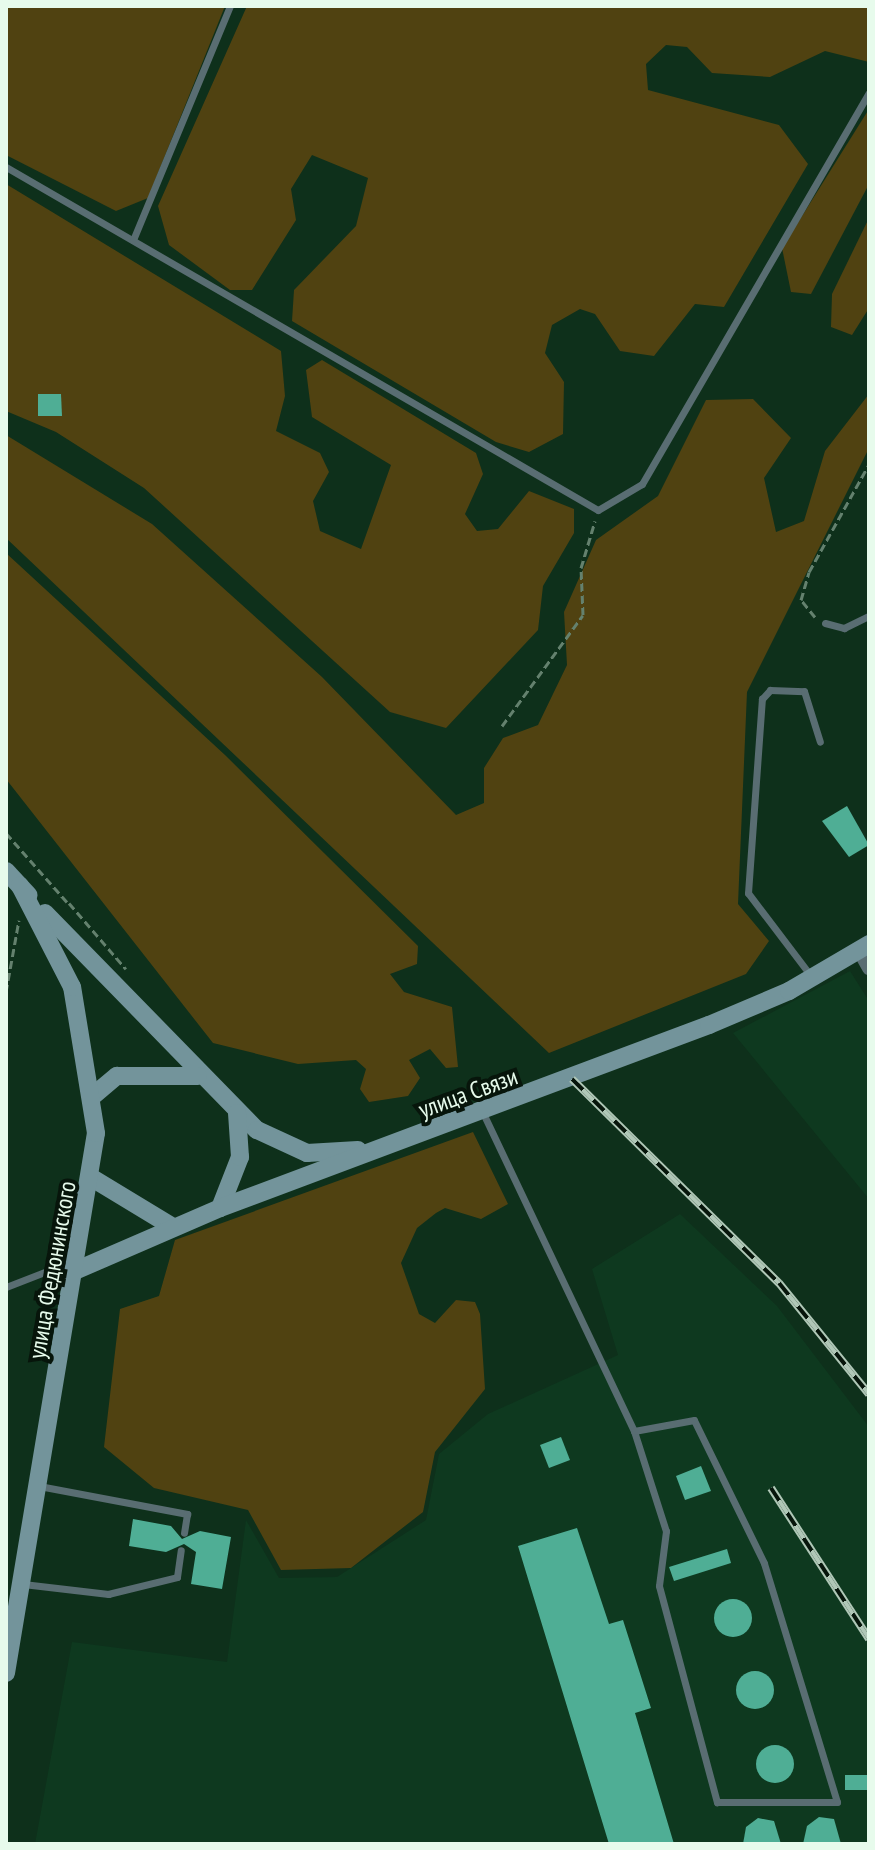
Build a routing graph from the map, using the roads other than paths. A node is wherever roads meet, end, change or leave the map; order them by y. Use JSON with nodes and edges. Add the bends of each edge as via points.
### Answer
{"nodes":[{"id":1,"x":230,"y":6,"type":"edge"},
{"id":2,"x":869,"y":93,"type":"edge"},
{"id":3,"x":6,"y":167,"type":"edge"},
{"id":4,"x":133,"y":240,"type":"junction"},
{"id":5,"x":869,"y":616,"type":"edge"},
{"id":6,"x":825,"y":623,"type":"road end"},
{"id":7,"x":820,"y":742,"type":"dead end"},
{"id":8,"x":6,"y":871,"type":"edge"},
{"id":9,"x":20,"y":886,"type":"junction"},
{"id":10,"x":864,"y":947,"type":"edge"},
{"id":11,"x":869,"y":968,"type":"edge"},
{"id":12,"x":813,"y":978,"type":"junction"},
{"id":13,"x":198,"y":1076,"type":"junction"},
{"id":14,"x":94,"y":1095,"type":"junction"},
{"id":15,"x":237,"y":1113,"type":"junction"},
{"id":16,"x":483,"y":1113,"type":"junction"},
{"id":17,"x":397,"y":1145,"type":"junction"},
{"id":18,"x":92,"y":1178,"type":"junction"},
{"id":19,"x":220,"y":1208,"type":"junction"},
{"id":20,"x":173,"y":1227,"type":"junction"},
{"id":21,"x":77,"y":1270,"type":"junction"},
{"id":22,"x":6,"y":1287,"type":"edge"},
{"id":23,"x":634,"y":1431,"type":"junction"},
{"id":24,"x":38,"y":1486,"type":"junction"},
{"id":25,"x":184,"y":1533,"type":"dead end"},
{"id":26,"x":181,"y":1550,"type":"dead end"},
{"id":27,"x":21,"y":1583,"type":"junction"},
{"id":28,"x":6,"y":1673,"type":"edge"}],
"edges":[{"from":1,"to":4,"type":"lane"},
{"from":2,"to":4,"type":"lane","via":[[642,484],[598,510]]},
{"from":3,"to":4,"type":"lane"},
{"from":5,"to":6,"type":"lane","via":[[844,628]]},
{"from":7,"to":12,"type":"lane","via":[[804,691],[770,690],[762,699],[748,893]]},
{"from":8,"to":9,"type":"main road","name":"улица Федюнинского"},
{"from":9,"to":13,"type":"main road","name":"улица Федюнинского"},
{"from":9,"to":14,"type":"main road","name":"улица Федюнинского","via":[[72,987]]},
{"from":10,"to":11,"type":"street"},
{"from":10,"to":12,"type":"main road","name":"улица Связи"},
{"from":12,"to":16,"type":"main road","name":"улица Связи"},
{"from":13,"to":14,"type":"main road","via":[[117,1076]]},
{"from":13,"to":15,"type":"main road","name":"улица Федюнинского"},
{"from":14,"to":18,"type":"main road","name":"улица Федюнинского"},
{"from":15,"to":17,"type":"main road","name":"улица Федюнинского","via":[[307,1153]]},
{"from":15,"to":19,"type":"main road","via":[[240,1157]]},
{"from":16,"to":17,"type":"main road","name":"улица Связи"},
{"from":16,"to":23,"type":"lane"},
{"from":17,"to":19,"type":"main road","name":"улица Связи"},
{"from":18,"to":20,"type":"main road"},
{"from":18,"to":21,"type":"main road","name":"улица Федюнинского"},
{"from":19,"to":20,"type":"main road","name":"улица Связи"},
{"from":20,"to":21,"type":"main road","name":"улица Связи"},
{"from":21,"to":22,"type":"lane","via":[[55,1268]]},
{"from":21,"to":24,"type":"main road","name":"улица Федюнинского"},
{"from":23,"to":23,"type":"lane","via":[[694,1420],[764,1563],[837,1802],[717,1802],[659,1586],[666,1531]]},
{"from":24,"to":25,"type":"lane","via":[[187,1514]]},
{"from":24,"to":27,"type":"main road","name":"улица Федюнинского"},
{"from":26,"to":27,"type":"lane","via":[[177,1577],[108,1594]]},
{"from":27,"to":28,"type":"main road","name":"улица Федюнинского"}]}
